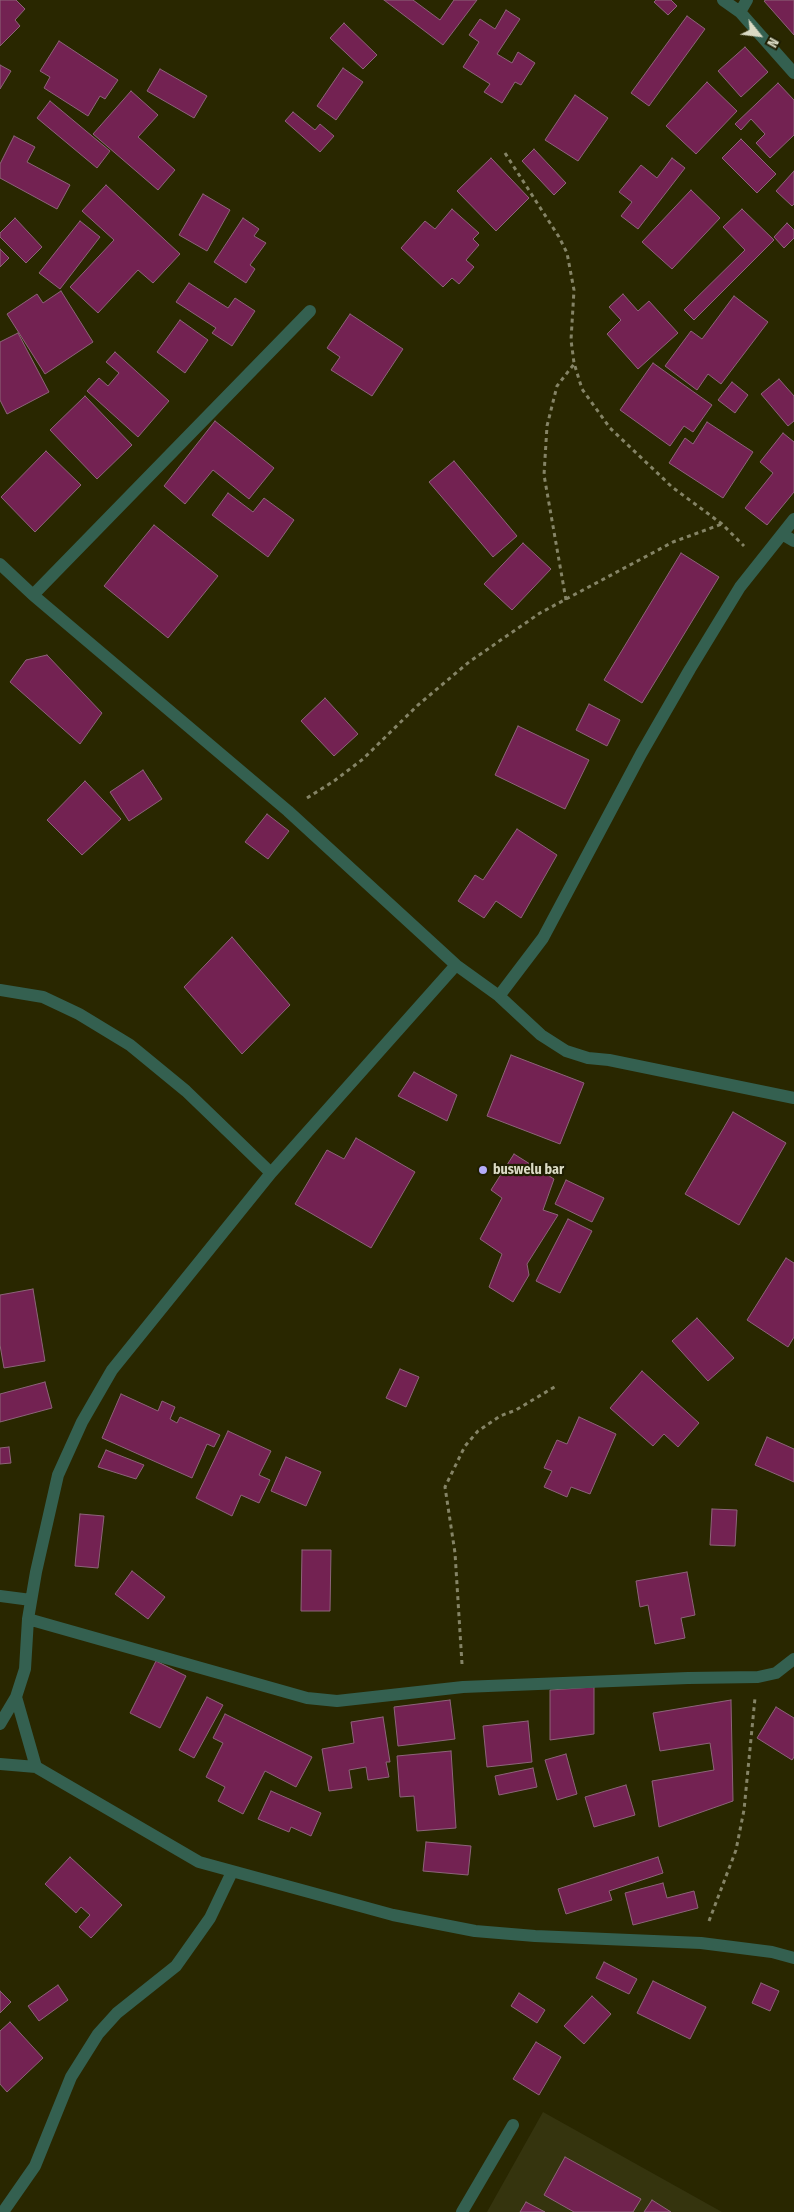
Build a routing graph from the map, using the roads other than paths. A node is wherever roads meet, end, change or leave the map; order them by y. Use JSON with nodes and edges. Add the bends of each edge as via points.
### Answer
{"nodes":[{"id":1,"x":723,"y":0,"type":"edge"},
{"id":2,"x":747,"y":0,"type":"edge"},
{"id":3,"x":740,"y":12,"type":"junction"},
{"id":4,"x":794,"y":73,"type":"edge"},
{"id":5,"x":310,"y":311,"type":"dead end"},
{"id":6,"x":794,"y":519,"type":"edge"},
{"id":7,"x":782,"y":534,"type":"junction"},
{"id":8,"x":794,"y":540,"type":"edge"},
{"id":9,"x":0,"y":564,"type":"edge"},
{"id":10,"x":33,"y":595,"type":"junction"},
{"id":11,"x":456,"y":965,"type":"junction"},
{"id":12,"x":0,"y":990,"type":"edge"},
{"id":13,"x":499,"y":996,"type":"junction"},
{"id":14,"x":794,"y":1098,"type":"edge"},
{"id":15,"x":271,"y":1173,"type":"junction"},
{"id":16,"x":0,"y":1596,"type":"edge"},
{"id":17,"x":31,"y":1600,"type":"junction"},
{"id":18,"x":28,"y":1619,"type":"junction"},
{"id":19,"x":794,"y":1659,"type":"edge"},
{"id":20,"x":16,"y":1697,"type":"junction"},
{"id":21,"x":0,"y":1724,"type":"edge"},
{"id":22,"x":0,"y":1764,"type":"edge"},
{"id":23,"x":36,"y":1767,"type":"junction"},
{"id":24,"x":232,"y":1872,"type":"junction"},
{"id":25,"x":794,"y":1958,"type":"edge"},
{"id":26,"x":513,"y":2125,"type":"dead end"},
{"id":27,"x":3,"y":2212,"type":"edge"},
{"id":28,"x":462,"y":2212,"type":"edge"}],
"edges":[{"from":1,"to":3,"type":"street"},
{"from":2,"to":3,"type":"street"},
{"from":3,"to":4,"type":"street"},
{"from":5,"to":10,"type":"street"},
{"from":6,"to":7,"type":"street"},
{"from":7,"to":8,"type":"street"},
{"from":7,"to":13,"type":"street","via":[[740,587],[641,754],[543,938]]},
{"from":9,"to":10,"type":"street"},
{"from":10,"to":11,"type":"street","via":[[288,811]]},
{"from":11,"to":13,"type":"street"},
{"from":11,"to":15,"type":"street"},
{"from":12,"to":15,"type":"street","via":[[44,997],[130,1045],[186,1091]]},
{"from":13,"to":14,"type":"street","via":[[541,1035],[566,1051]]},
{"from":15,"to":17,"type":"street","via":[[112,1370],[86,1415],[58,1474]]},
{"from":16,"to":17,"type":"street"},
{"from":17,"to":18,"type":"street"},
{"from":18,"to":19,"type":"street","via":[[307,1698],[337,1701],[463,1687],[758,1678],[776,1673]]},
{"from":18,"to":20,"type":"street","via":[[25,1669]]},
{"from":20,"to":21,"type":"street"},
{"from":20,"to":23,"type":"street"},
{"from":22,"to":23,"type":"street"},
{"from":23,"to":24,"type":"street","via":[[199,1862]]},
{"from":24,"to":25,"type":"street","via":[[393,1915],[475,1931],[701,1942]]},
{"from":24,"to":27,"type":"street","via":[[210,1918],[176,1966],[117,2013],[98,2034],[71,2077],[35,2166]]},
{"from":26,"to":28,"type":"street"}]}
